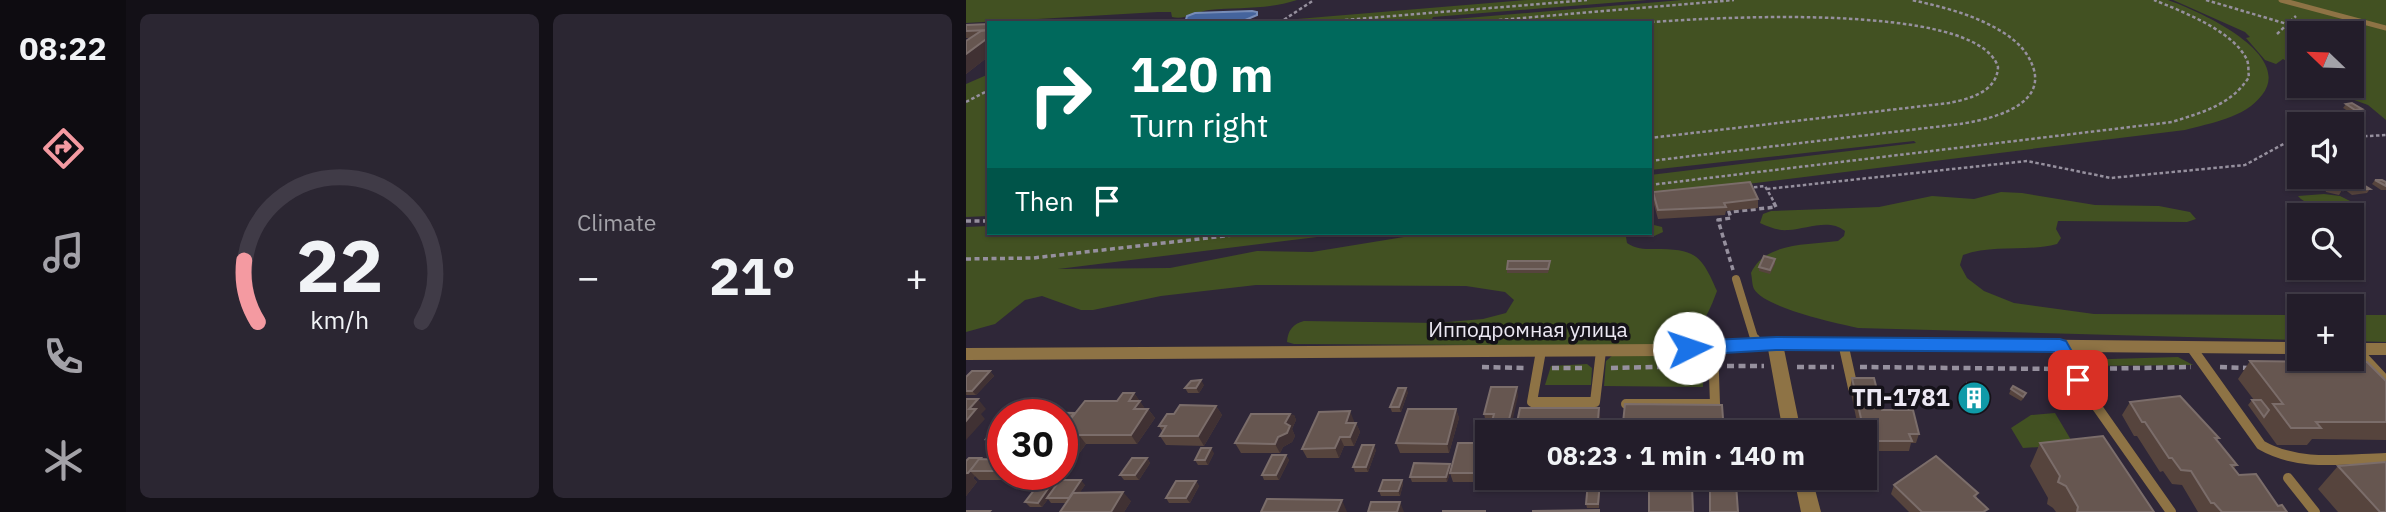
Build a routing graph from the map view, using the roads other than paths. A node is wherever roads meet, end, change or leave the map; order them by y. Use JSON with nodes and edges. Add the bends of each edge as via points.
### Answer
{"nodes":[{"id":1,"x":2281,"y":0,"type":"edge"},
{"id":2,"x":2386,"y":28,"type":"edge"},
{"id":3,"x":1736,"y":279,"type":"road end"},
{"id":4,"x":1776,"y":343,"type":"junction"},
{"id":5,"x":1843,"y":343,"type":"junction"},
{"id":6,"x":1756,"y":344,"type":"junction"},
{"id":7,"x":2060,"y":345,"type":"junction"},
{"id":8,"x":1713,"y":346,"type":"junction"},
{"id":9,"x":2191,"y":347,"type":"junction"},
{"id":10,"x":2287,"y":348,"type":"edge"},
{"id":11,"x":2364,"y":349,"type":"edge"},
{"id":12,"x":2386,"y":349,"type":"edge"},
{"id":13,"x":1541,"y":351,"type":"junction"},
{"id":14,"x":1601,"y":351,"type":"junction"},
{"id":15,"x":966,"y":354,"type":"edge"},
{"id":16,"x":2364,"y":359,"type":"edge"},
{"id":17,"x":2386,"y":381,"type":"edge"},
{"id":18,"x":1855,"y":397,"type":"edge"},
{"id":19,"x":1626,"y":404,"type":"edge"},
{"id":20,"x":1789,"y":420,"type":"edge"},
{"id":21,"x":2386,"y":458,"type":"edge"},
{"id":22,"x":2288,"y":478,"type":"dead end"},
{"id":23,"x":1806,"y":490,"type":"edge"},
{"id":24,"x":1811,"y":512,"type":"edge"},
{"id":25,"x":2171,"y":512,"type":"edge"},
{"id":26,"x":2315,"y":512,"type":"edge"}],
"edges":[{"from":1,"to":2,"type":"lane"},
{"from":3,"to":6,"type":"lane"},
{"from":4,"to":5,"type":"street","name":"Ипподромная улица"},
{"from":4,"to":6,"type":"street","name":"Ипподромная улица"},
{"from":4,"to":20,"type":"street"},
{"from":5,"to":7,"type":"street","name":"Ипподромная улица"},
{"from":5,"to":18,"type":"lane"},
{"from":6,"to":8,"type":"street","name":"Ипподромная улица"},
{"from":7,"to":9,"type":"street","name":"Ипподромная улица"},
{"from":7,"to":25,"type":"lane"},
{"from":8,"to":14,"type":"street","name":"Ипподромная улица"},
{"from":8,"to":19,"type":"lane","via":[[1715,404]]},
{"from":9,"to":10,"type":"street","name":"Ипподромная улица"},
{"from":9,"to":21,"type":"lane","via":[[2268,451],[2292,459]]},
{"from":11,"to":12,"type":"street"},
{"from":13,"to":14,"type":"street","name":"Ипподромная улица"},
{"from":13,"to":14,"type":"lane","via":[[1532,402],[1595,402]]},
{"from":13,"to":15,"type":"street","name":"Ипподромная улица"},
{"from":16,"to":17,"type":"lane"},
{"from":22,"to":26,"type":"lane"},
{"from":23,"to":24,"type":"street"}]}
